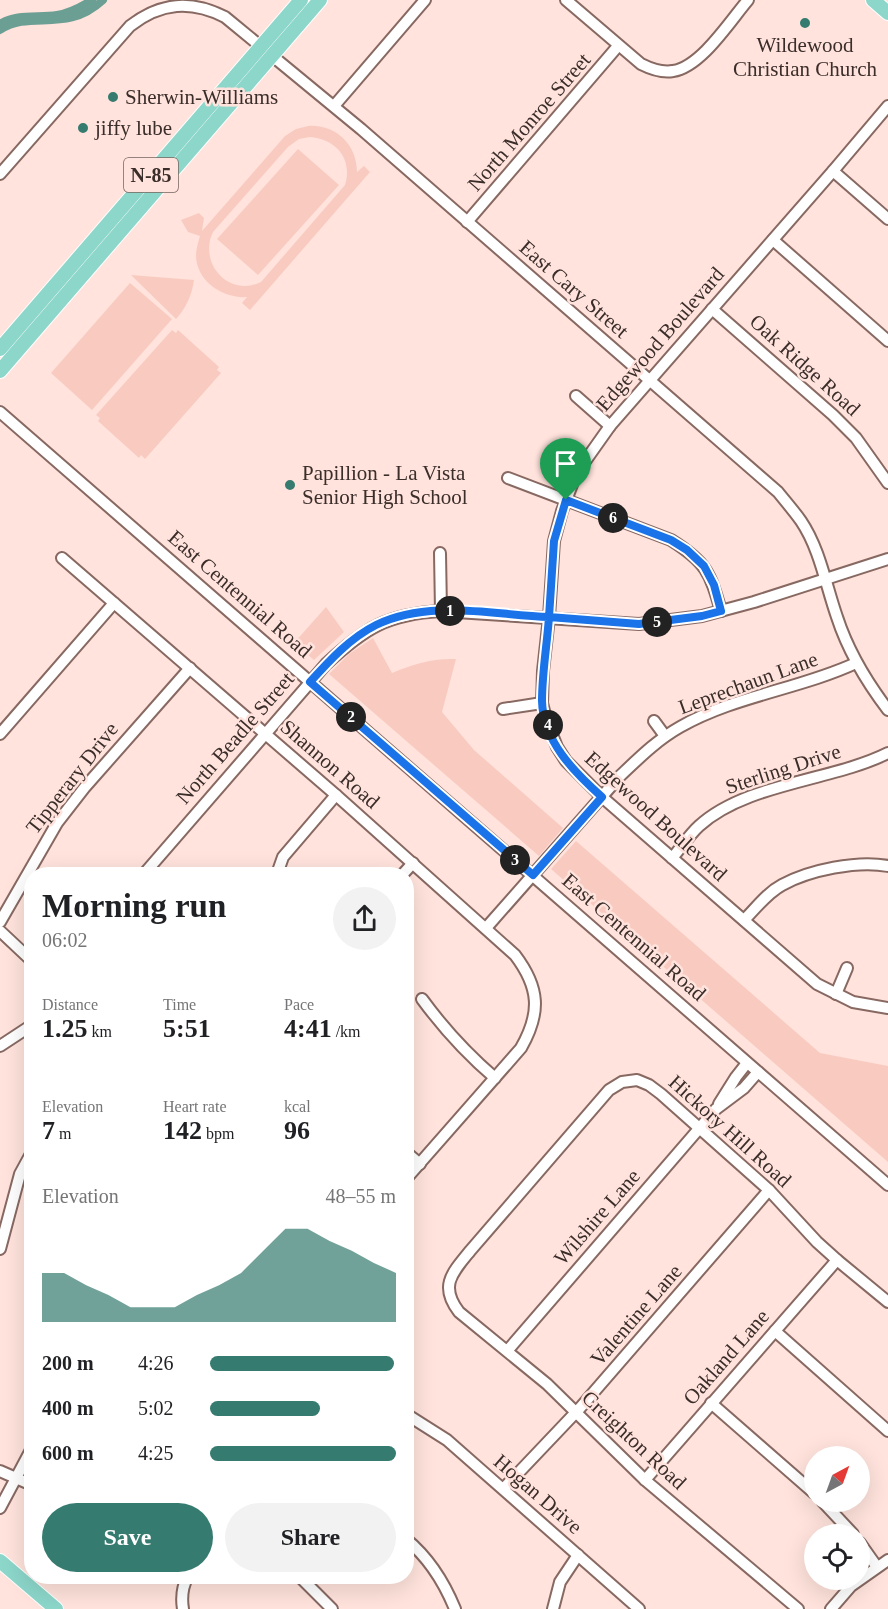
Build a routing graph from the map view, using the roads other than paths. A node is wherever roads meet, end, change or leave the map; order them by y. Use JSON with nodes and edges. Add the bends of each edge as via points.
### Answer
{"nodes":[{"id":1,"x":301,"y":0,"type":"edge"},
{"id":2,"x":320,"y":0,"type":"edge"},
{"id":3,"x":425,"y":0,"type":"edge"},
{"id":4,"x":566,"y":0,"type":"edge"},
{"id":5,"x":748,"y":0,"type":"edge"},
{"id":6,"x":873,"y":0,"type":"edge"},
{"id":7,"x":888,"y":13,"type":"edge"},
{"id":8,"x":618,"y":46,"type":"junction"},
{"id":9,"x":267,"y":51,"type":"junction"},
{"id":10,"x":334,"y":106,"type":"junction"},
{"id":11,"x":888,"y":106,"type":"edge"},
{"id":12,"x":1,"y":171,"type":"edge"},
{"id":13,"x":833,"y":171,"type":"junction"},
{"id":14,"x":888,"y":219,"type":"edge"},
{"id":15,"x":468,"y":222,"type":"junction"},
{"id":16,"x":773,"y":240,"type":"junction"},
{"id":17,"x":712,"y":309,"type":"junction"},
{"id":18,"x":888,"y":341,"type":"edge"},
{"id":19,"x":0,"y":349,"type":"edge"},
{"id":20,"x":0,"y":371,"type":"edge"},
{"id":21,"x":650,"y":380,"type":"junction"},
{"id":22,"x":576,"y":396,"type":"dead end"},
{"id":23,"x":0,"y":412,"type":"edge"},
{"id":24,"x":610,"y":426,"type":"junction"},
{"id":25,"x":508,"y":478,"type":"dead end"},
{"id":26,"x":888,"y":483,"type":"edge"},
{"id":27,"x":566,"y":500,"type":"junction"},
{"id":28,"x":440,"y":553,"type":"dead end"},
{"id":29,"x":63,"y":558,"type":"dead end"},
{"id":30,"x":888,"y":559,"type":"edge"},
{"id":31,"x":825,"y":579,"type":"junction"},
{"id":32,"x":114,"y":603,"type":"junction"},
{"id":33,"x":441,"y":610,"type":"junction"},
{"id":34,"x":721,"y":611,"type":"junction"},
{"id":35,"x":549,"y":617,"type":"junction"},
{"id":36,"x":856,"y":663,"type":"junction"},
{"id":37,"x":190,"y":668,"type":"junction"},
{"id":38,"x":310,"y":682,"type":"junction"},
{"id":39,"x":542,"y":703,"type":"junction"},
{"id":40,"x":503,"y":709,"type":"dead end"},
{"id":41,"x":888,"y":710,"type":"edge"},
{"id":42,"x":654,"y":721,"type":"dead end"},
{"id":43,"x":0,"y":734,"type":"edge"},
{"id":44,"x":265,"y":734,"type":"junction"},
{"id":45,"x":665,"y":736,"type":"junction"},
{"id":46,"x":888,"y":753,"type":"edge"},
{"id":47,"x":336,"y":795,"type":"junction"},
{"id":48,"x":602,"y":797,"type":"junction"},
{"id":49,"x":672,"y":858,"type":"junction"},
{"id":50,"x":413,"y":863,"type":"junction"},
{"id":51,"x":888,"y":866,"type":"edge"},
{"id":52,"x":32,"y":867,"type":"edge"},
{"id":53,"x":150,"y":867,"type":"edge"},
{"id":54,"x":279,"y":867,"type":"edge"},
{"id":55,"x":409,"y":867,"type":"edge"},
{"id":56,"x":533,"y":875,"type":"junction"},
{"id":57,"x":24,"y":880,"type":"edge"},
{"id":58,"x":744,"y":920,"type":"junction"},
{"id":59,"x":0,"y":922,"type":"edge"},
{"id":60,"x":486,"y":928,"type":"junction"},
{"id":61,"x":0,"y":931,"type":"edge"},
{"id":62,"x":24,"y":954,"type":"edge"},
{"id":63,"x":847,"y":968,"type":"dead end"},
{"id":64,"x":836,"y":994,"type":"junction"},
{"id":65,"x":422,"y":999,"type":"dead end"},
{"id":66,"x":888,"y":1008,"type":"edge"},
{"id":67,"x":24,"y":1030,"type":"edge"},
{"id":68,"x":0,"y":1046,"type":"edge"},
{"id":69,"x":747,"y":1062,"type":"junction"},
{"id":70,"x":758,"y":1072,"type":"junction"},
{"id":71,"x":495,"y":1078,"type":"junction"},
{"id":72,"x":716,"y":1109,"type":"junction"},
{"id":73,"x":700,"y":1127,"type":"junction"},
{"id":74,"x":414,"y":1159,"type":"edge"},
{"id":75,"x":420,"y":1164,"type":"junction"},
{"id":76,"x":24,"y":1169,"type":"edge"},
{"id":77,"x":414,"y":1170,"type":"edge"},
{"id":78,"x":888,"y":1185,"type":"edge"},
{"id":79,"x":770,"y":1190,"type":"junction"},
{"id":80,"x":0,"y":1249,"type":"edge"},
{"id":81,"x":837,"y":1260,"type":"junction"},
{"id":82,"x":449,"y":1294,"type":"joint"},
{"id":83,"x":888,"y":1302,"type":"edge"},
{"id":84,"x":775,"y":1331,"type":"junction"},
{"id":85,"x":508,"y":1350,"type":"junction"},
{"id":86,"x":711,"y":1403,"type":"junction"},
{"id":87,"x":577,"y":1412,"type":"junction"},
{"id":88,"x":414,"y":1419,"type":"edge"},
{"id":89,"x":888,"y":1431,"type":"edge"},
{"id":90,"x":24,"y":1464,"type":"edge"},
{"id":91,"x":0,"y":1471,"type":"edge"},
{"id":92,"x":16,"y":1479,"type":"junction"},
{"id":93,"x":645,"y":1480,"type":"junction"},
{"id":94,"x":24,"y":1482,"type":"edge"},
{"id":95,"x":804,"y":1484,"type":"edge"},
{"id":96,"x":504,"y":1488,"type":"junction"},
{"id":97,"x":0,"y":1508,"type":"edge"},
{"id":98,"x":833,"y":1512,"type":"edge"},
{"id":99,"x":844,"y":1524,"type":"edge"},
{"id":100,"x":414,"y":1545,"type":"edge"},
{"id":101,"x":578,"y":1555,"type":"junction"},
{"id":102,"x":870,"y":1557,"type":"edge"},
{"id":103,"x":888,"y":1560,"type":"edge"},
{"id":104,"x":0,"y":1561,"type":"edge"},
{"id":105,"x":877,"y":1567,"type":"junction"},
{"id":106,"x":24,"y":1582,"type":"edge"},
{"id":107,"x":27,"y":1584,"type":"edge"},
{"id":108,"x":183,"y":1584,"type":"edge"},
{"id":109,"x":307,"y":1584,"type":"edge"},
{"id":110,"x":56,"y":1609,"type":"edge"},
{"id":111,"x":183,"y":1609,"type":"edge"},
{"id":112,"x":332,"y":1609,"type":"edge"},
{"id":113,"x":455,"y":1609,"type":"edge"},
{"id":114,"x":553,"y":1609,"type":"edge"},
{"id":115,"x":639,"y":1609,"type":"edge"},
{"id":116,"x":798,"y":1609,"type":"edge"},
{"id":117,"x":831,"y":1609,"type":"edge"}],
"edges":[{"from":1,"to":9,"type":"main road","number":"N-85"},
{"from":2,"to":9,"type":"main road","number":"N-85"},
{"from":3,"to":10,"type":"street"},
{"from":4,"to":8,"type":"street"},
{"from":5,"to":8,"type":"street","via":[[698,58],[681,69],[652,69]]},
{"from":6,"to":7,"type":"main road"},
{"from":8,"to":15,"type":"street","name":"North Monroe Street"},
{"from":9,"to":10,"type":"street","name":"East Cary Street"},
{"from":9,"to":12,"type":"street","name":"East Cary Street","via":[[218,13],[194,4],[152,11],[130,26]]},
{"from":9,"to":19,"type":"main road","number":"N-85"},
{"from":9,"to":20,"type":"main road","number":"N-85"},
{"from":10,"to":15,"type":"street","name":"East Cary Street"},
{"from":11,"to":13,"type":"street","name":"Edgewood Boulevard"},
{"from":13,"to":14,"type":"street"},
{"from":13,"to":16,"type":"street","name":"Edgewood Boulevard"},
{"from":15,"to":21,"type":"street","name":"East Cary Street"},
{"from":16,"to":17,"type":"street","name":"Edgewood Boulevard"},
{"from":16,"to":18,"type":"street"},
{"from":17,"to":21,"type":"street","name":"Edgewood Boulevard"},
{"from":17,"to":26,"type":"street","name":"Oak Ridge Road","via":[[833,415],[856,438]]},
{"from":21,"to":24,"type":"street","name":"Edgewood Boulevard"},
{"from":21,"to":31,"type":"street","name":"East Cary Street","via":[[778,492],[802,522]]},
{"from":22,"to":24,"type":"street"},
{"from":23,"to":38,"type":"street","name":"East Centennial Road"},
{"from":24,"to":27,"type":"street","name":"Edgewood Boulevard","via":[[576,474]]},
{"from":25,"to":27,"type":"street"},
{"from":27,"to":34,"type":"street","via":[[671,540],[687,550],[704,566]]},
{"from":27,"to":35,"type":"street","name":"Edgewood Boulevard","via":[[554,541]]},
{"from":28,"to":33,"type":"street"},
{"from":29,"to":32,"type":"street","name":"Shannon Road"},
{"from":30,"to":31,"type":"street","name":"North Beadle Street"},
{"from":31,"to":34,"type":"street","name":"North Beadle Street"},
{"from":31,"to":36,"type":"street","name":"East Cary Street"},
{"from":32,"to":37,"type":"street","name":"Shannon Road"},
{"from":32,"to":43,"type":"street"},
{"from":33,"to":35,"type":"street","name":"North Beadle Street"},
{"from":33,"to":38,"type":"street","name":"North Beadle Street","via":[[402,615],[374,626],[351,641]]},
{"from":34,"to":35,"type":"street","name":"North Beadle Street","via":[[639,624]]},
{"from":35,"to":39,"type":"street","name":"Edgewood Boulevard"},
{"from":36,"to":41,"type":"street","name":"East Cary Street"},
{"from":36,"to":45,"type":"street","name":"Leprechaun Lane","via":[[703,716]]},
{"from":37,"to":44,"type":"street","name":"Shannon Road"},
{"from":37,"to":52,"type":"street","name":"Tipperary Drive","via":[[85,787],[57,823]]},
{"from":38,"to":44,"type":"street","name":"North Beadle Street"},
{"from":38,"to":56,"type":"street","name":"East Centennial Road"},
{"from":39,"to":40,"type":"street"},
{"from":39,"to":48,"type":"street","name":"Edgewood Boulevard","via":[[551,735],[566,761]]},
{"from":42,"to":45,"type":"street"},
{"from":44,"to":47,"type":"street","name":"Shannon Road"},
{"from":44,"to":53,"type":"street","name":"North Beadle Street"},
{"from":45,"to":48,"type":"street","name":"Leprechaun Lane","via":[[642,754]]},
{"from":46,"to":49,"type":"street","name":"Sterling Drive","via":[[739,801],[699,827]]},
{"from":47,"to":50,"type":"street","name":"Shannon Road"},
{"from":47,"to":54,"type":"street","via":[[283,857]]},
{"from":48,"to":49,"type":"street","name":"Edgewood Boulevard"},
{"from":48,"to":56,"type":"street","name":"Leprechaun Lane"},
{"from":49,"to":58,"type":"street","name":"Edgewood Boulevard"},
{"from":50,"to":55,"type":"street"},
{"from":50,"to":60,"type":"street","name":"Shannon Road"},
{"from":51,"to":58,"type":"street","via":[[851,865],[782,885]]},
{"from":56,"to":60,"type":"street","name":"Leprechaun Lane"},
{"from":56,"to":69,"type":"street","name":"East Centennial Road"},
{"from":57,"to":59,"type":"street","name":"Tipperary Drive"},
{"from":58,"to":64,"type":"street","name":"Edgewood Boulevard","via":[[817,984]]},
{"from":60,"to":71,"type":"street","name":"Shannon Road","via":[[525,968],[536,1001],[531,1030]]},
{"from":61,"to":62,"type":"street"},
{"from":63,"to":64,"type":"street"},
{"from":64,"to":66,"type":"street","name":"Edgewood Boulevard","via":[[853,1002]]},
{"from":65,"to":71,"type":"street","via":[[469,1056]]},
{"from":67,"to":68,"type":"street"},
{"from":69,"to":70,"type":"street","name":"East Centennial Road"},
{"from":69,"to":72,"type":"street","name":"Wilshire Lane"},
{"from":70,"to":72,"type":"street","name":"Wilshire Lane"},
{"from":70,"to":78,"type":"street","name":"East Centennial Road"},
{"from":71,"to":75,"type":"street","name":"Shannon Road"},
{"from":72,"to":73,"type":"street","name":"Wilshire Lane"},
{"from":73,"to":79,"type":"street","name":"Hickory Hill Road"},
{"from":73,"to":82,"type":"street","name":"Hickory Hill Road","via":[[649,1085],[637,1080],[622,1082],[609,1090],[457,1267],[450,1279]]},
{"from":73,"to":85,"type":"street","name":"Wilshire Lane"},
{"from":74,"to":75,"type":"street"},
{"from":75,"to":77,"type":"street","name":"Shannon Road"},
{"from":76,"to":80,"type":"street"},
{"from":79,"to":81,"type":"street","name":"Hickory Hill Road"},
{"from":79,"to":87,"type":"street","name":"Valentine Lane"},
{"from":81,"to":83,"type":"street","name":"Hickory Hill Road"},
{"from":81,"to":84,"type":"street","name":"Oakland Lane"},
{"from":82,"to":85,"type":"street","name":"Creighton Road","via":[[459,1312]]},
{"from":84,"to":86,"type":"street","name":"Oakland Lane"},
{"from":84,"to":89,"type":"street"},
{"from":85,"to":87,"type":"street","name":"Creighton Road"},
{"from":86,"to":93,"type":"street","name":"Oakland Lane"},
{"from":86,"to":95,"type":"street"},
{"from":87,"to":93,"type":"street","name":"Creighton Road"},
{"from":87,"to":96,"type":"street","name":"Valentine Lane"},
{"from":88,"to":96,"type":"street","name":"Hogan Drive","via":[[447,1440]]},
{"from":90,"to":92,"type":"street"},
{"from":91,"to":92,"type":"street"},
{"from":92,"to":94,"type":"street"},
{"from":92,"to":97,"type":"street"},
{"from":93,"to":116,"type":"street","name":"Creighton Road"},
{"from":96,"to":101,"type":"street","name":"Hogan Drive"},
{"from":98,"to":99,"type":"street"},
{"from":100,"to":113,"type":"street","via":[[435,1570]]},
{"from":101,"to":114,"type":"street","via":[[560,1582]]},
{"from":101,"to":115,"type":"street","name":"Hogan Drive"},
{"from":102,"to":105,"type":"street"},
{"from":103,"to":105,"type":"street"},
{"from":104,"to":106,"type":"main road"},
{"from":105,"to":117,"type":"street"},
{"from":107,"to":110,"type":"main road"},
{"from":108,"to":111,"type":"street"},
{"from":109,"to":112,"type":"street"}]}
